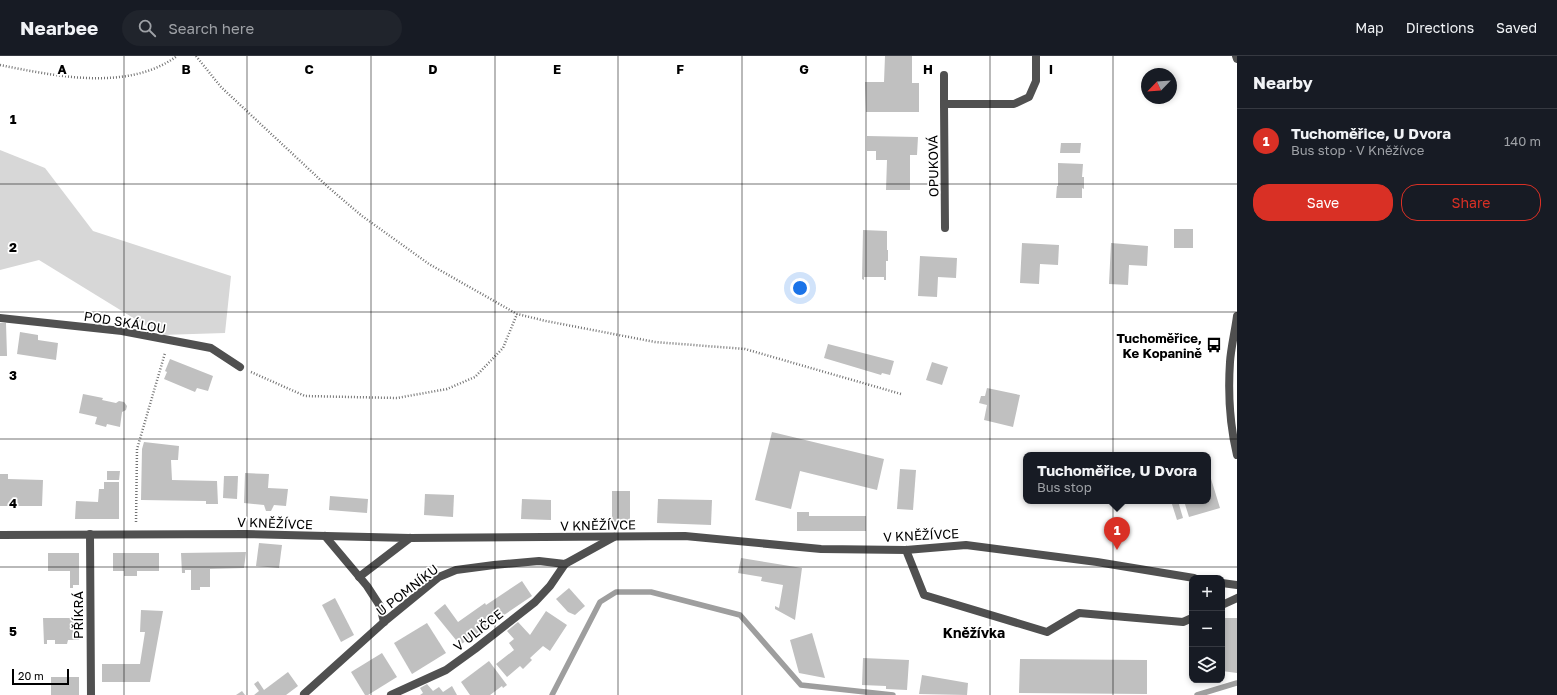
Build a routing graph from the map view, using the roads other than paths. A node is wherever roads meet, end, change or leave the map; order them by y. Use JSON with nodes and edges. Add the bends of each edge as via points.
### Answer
{"nodes":[{"id":1,"x":1036,"y":56,"type":"edge"},
{"id":2,"x":1236,"y":56,"type":"edge"},
{"id":3,"x":1237,"y":59,"type":"edge"},
{"id":4,"x":944,"y":75,"type":"dead end"},
{"id":5,"x":944,"y":104,"type":"junction"},
{"id":6,"x":945,"y":228,"type":"dead end"},
{"id":7,"x":1237,"y":316,"type":"edge"},
{"id":8,"x":0,"y":318,"type":"edge"},
{"id":9,"x":240,"y":367,"type":"road end"},
{"id":10,"x":1237,"y":455,"type":"edge"},
{"id":11,"x":90,"y":534,"type":"junction"},
{"id":12,"x":0,"y":535,"type":"edge"},
{"id":13,"x":325,"y":536,"type":"junction"},
{"id":14,"x":614,"y":536,"type":"junction"},
{"id":15,"x":410,"y":538,"type":"junction"},
{"id":16,"x":906,"y":550,"type":"junction"},
{"id":17,"x":565,"y":564,"type":"junction"},
{"id":18,"x":359,"y":577,"type":"junction"},
{"id":19,"x":1189,"y":577,"type":"edge"},
{"id":20,"x":1225,"y":584,"type":"edge"},
{"id":21,"x":1237,"y":586,"type":"edge"},
{"id":22,"x":1237,"y":598,"type":"edge"},
{"id":23,"x":1225,"y":604,"type":"edge"},
{"id":24,"x":1189,"y":619,"type":"edge"},
{"id":25,"x":384,"y":622,"type":"junction"},
{"id":26,"x":90,"y":695,"type":"edge"},
{"id":27,"x":304,"y":695,"type":"edge"},
{"id":28,"x":391,"y":695,"type":"edge"}],
"edges":[{"from":1,"to":5,"type":"street","via":[[1036,81],[1029,97],[1014,104]]},
{"from":2,"to":3,"type":"street"},
{"from":4,"to":5,"type":"street","name":"OPUKOVÁ"},
{"from":5,"to":6,"type":"street","name":"OPUKOVÁ"},
{"from":7,"to":10,"type":"street","via":[[1230,362],[1230,404]]},
{"from":8,"to":9,"type":"street","name":"POD SKÁLOU","via":[[122,331],[211,348]]},
{"from":11,"to":12,"type":"street","name":"V KNĚŽÍVCE"},
{"from":11,"to":13,"type":"street","name":"V KNĚŽÍVCE"},
{"from":11,"to":26,"type":"street","name":"PŘÍKRÁ"},
{"from":13,"to":15,"type":"street","name":"V KNĚŽÍVCE"},
{"from":13,"to":18,"type":"street"},
{"from":14,"to":15,"type":"street","name":"V KNĚŽÍVCE"},
{"from":14,"to":16,"type":"street","name":"V KNĚŽÍVCE","via":[[685,536],[821,549]]},
{"from":14,"to":17,"type":"street"},
{"from":15,"to":18,"type":"street"},
{"from":16,"to":19,"type":"street","name":"V KNĚŽÍVCE","via":[[966,545]]},
{"from":16,"to":24,"type":"street","via":[[924,595],[1047,632],[1079,613],[1183,622]]},
{"from":17,"to":25,"type":"street","name":"U POMNÍKU","via":[[539,561],[456,570],[439,577]]},
{"from":17,"to":28,"type":"street","name":"V ULIČCE","via":[[535,602],[446,670]]},
{"from":18,"to":25,"type":"street","via":[[380,606]]},
{"from":20,"to":21,"type":"street"},
{"from":22,"to":23,"type":"street"},
{"from":25,"to":27,"type":"street","name":"U POMNÍKU"}]}
